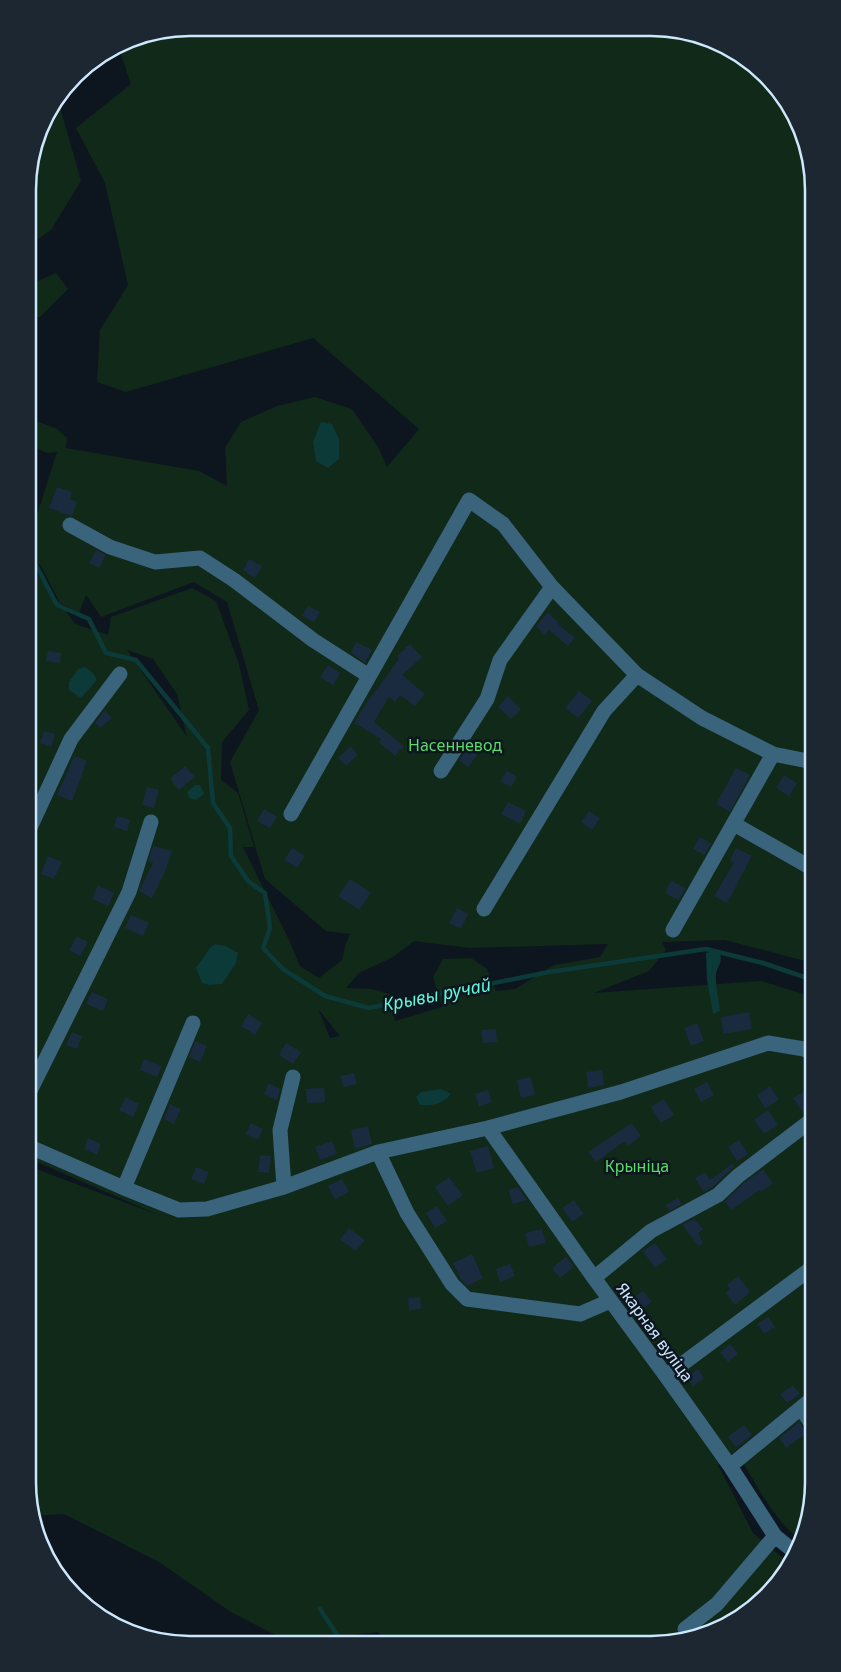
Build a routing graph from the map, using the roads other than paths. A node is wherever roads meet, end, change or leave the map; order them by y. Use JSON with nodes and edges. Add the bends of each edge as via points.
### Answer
{"nodes":[{"id":1,"x":70,"y":525,"type":"dead end"},
{"id":2,"x":552,"y":588,"type":"junction"},
{"id":3,"x":120,"y":674,"type":"dead end"},
{"id":4,"x":369,"y":676,"type":"junction"},
{"id":5,"x":636,"y":676,"type":"junction"},
{"id":6,"x":773,"y":754,"type":"junction"},
{"id":7,"x":805,"y":760,"type":"edge"},
{"id":8,"x":442,"y":771,"type":"dead end"},
{"id":9,"x":37,"y":814,"type":"edge"},
{"id":10,"x":291,"y":814,"type":"dead end"},
{"id":11,"x":151,"y":822,"type":"dead end"},
{"id":12,"x":734,"y":824,"type":"junction"},
{"id":13,"x":804,"y":864,"type":"edge"},
{"id":14,"x":484,"y":908,"type":"dead end"},
{"id":15,"x":673,"y":930,"type":"dead end"},
{"id":16,"x":193,"y":1023,"type":"dead end"},
{"id":17,"x":804,"y":1049,"type":"edge"},
{"id":18,"x":293,"y":1076,"type":"dead end"},
{"id":19,"x":36,"y":1078,"type":"edge"},
{"id":20,"x":804,"y":1127,"type":"edge"},
{"id":21,"x":488,"y":1128,"type":"junction"},
{"id":22,"x":36,"y":1150,"type":"edge"},
{"id":23,"x":378,"y":1152,"type":"junction"},
{"id":24,"x":124,"y":1188,"type":"junction"},
{"id":25,"x":284,"y":1188,"type":"junction"},
{"id":26,"x":804,"y":1274,"type":"edge"},
{"id":27,"x":594,"y":1278,"type":"junction"},
{"id":28,"x":610,"y":1300,"type":"junction"},
{"id":29,"x":666,"y":1376,"type":"junction"},
{"id":30,"x":804,"y":1405,"type":"edge"},
{"id":31,"x":801,"y":1408,"type":"junction"},
{"id":32,"x":804,"y":1413,"type":"edge"},
{"id":33,"x":730,"y":1466,"type":"junction"},
{"id":34,"x":775,"y":1536,"type":"junction"},
{"id":35,"x":790,"y":1548,"type":"edge"},
{"id":36,"x":685,"y":1629,"type":"dead end"}],
"edges":[{"from":1,"to":4,"type":"street","via":[[110,547],[155,562],[200,558],[313,640]]},
{"from":2,"to":4,"type":"street","via":[[503,524],[469,500]]},
{"from":2,"to":5,"type":"street"},
{"from":2,"to":8,"type":"street","via":[[500,660],[487,699]]},
{"from":3,"to":9,"type":"street","via":[[71,739]]},
{"from":4,"to":10,"type":"street"},
{"from":5,"to":6,"type":"street","via":[[702,718]]},
{"from":5,"to":14,"type":"street","via":[[604,712]]},
{"from":6,"to":7,"type":"street"},
{"from":6,"to":12,"type":"street"},
{"from":11,"to":19,"type":"street","via":[[129,892]]},
{"from":12,"to":13,"type":"street"},
{"from":12,"to":15,"type":"street"},
{"from":16,"to":24,"type":"street"},
{"from":17,"to":21,"type":"street","via":[[768,1043],[621,1092]]},
{"from":18,"to":25,"type":"street","via":[[280,1130]]},
{"from":20,"to":27,"type":"street","via":[[718,1195],[651,1231]]},
{"from":21,"to":23,"type":"street"},
{"from":21,"to":27,"type":"street","name":"Якарная вуліца"},
{"from":22,"to":24,"type":"street"},
{"from":23,"to":25,"type":"street"},
{"from":23,"to":28,"type":"street","via":[[407,1213],[452,1284],[466,1299],[580,1314]]},
{"from":24,"to":25,"type":"street","via":[[179,1210],[207,1209]]},
{"from":26,"to":29,"type":"street"},
{"from":27,"to":28,"type":"street","name":"Якарная вуліца"},
{"from":28,"to":29,"type":"street","name":"Якарная вуліца"},
{"from":29,"to":33,"type":"street","name":"Якарная вуліца"},
{"from":30,"to":31,"type":"street"},
{"from":31,"to":32,"type":"street"},
{"from":31,"to":33,"type":"street"},
{"from":33,"to":34,"type":"street","name":"Якарная вуліца"},
{"from":34,"to":35,"type":"street","name":"Якарная вуліца"},
{"from":34,"to":36,"type":"street","via":[[717,1604]]}]}
